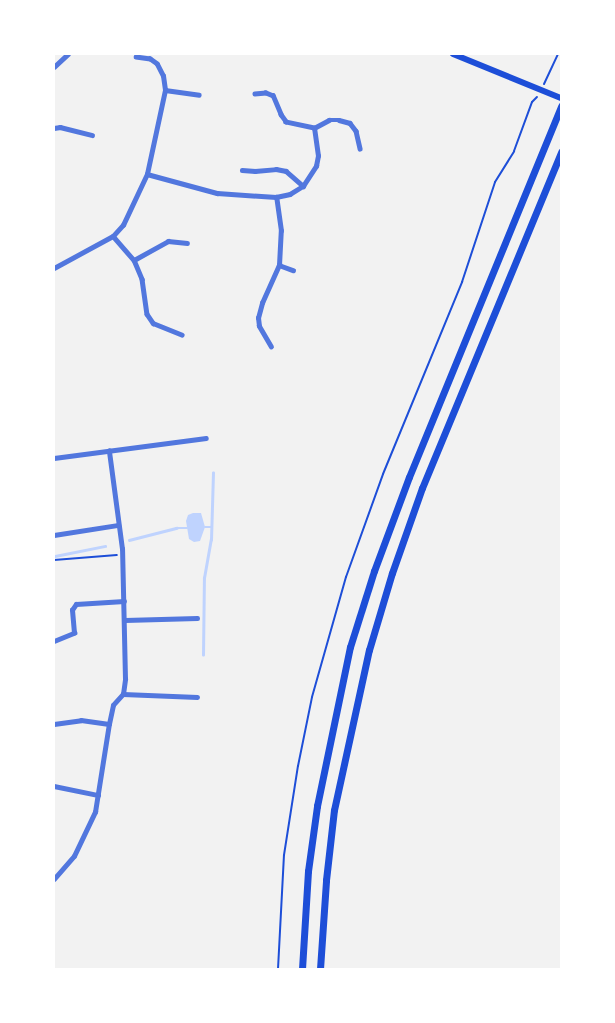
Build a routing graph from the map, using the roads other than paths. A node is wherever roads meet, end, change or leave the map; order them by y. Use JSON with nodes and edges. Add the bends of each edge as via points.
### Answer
{"nodes":[{"id":1,"x":68,"y":54,"type":"edge"},
{"id":2,"x":453,"y":54,"type":"edge"},
{"id":3,"x":136,"y":57,"type":"dead end"},
{"id":4,"x":54,"y":66,"type":"edge"},
{"id":5,"x":164,"y":90,"type":"junction"},
{"id":6,"x":256,"y":94,"type":"dead end"},
{"id":7,"x":199,"y":95,"type":"dead end"},
{"id":8,"x":561,"y":98,"type":"edge"},
{"id":9,"x":561,"y":106,"type":"edge"},
{"id":10,"x":54,"y":128,"type":"edge"},
{"id":11,"x":314,"y":128,"type":"junction"},
{"id":12,"x":92,"y":135,"type":"dead end"},
{"id":13,"x":360,"y":149,"type":"dead end"},
{"id":14,"x":561,"y":152,"type":"edge"},
{"id":15,"x":242,"y":170,"type":"dead end"},
{"id":16,"x":147,"y":174,"type":"junction"},
{"id":17,"x":303,"y":186,"type":"junction"},
{"id":18,"x":276,"y":198,"type":"junction"},
{"id":19,"x":113,"y":236,"type":"junction"},
{"id":20,"x":187,"y":244,"type":"dead end"},
{"id":21,"x":134,"y":260,"type":"junction"},
{"id":22,"x":279,"y":265,"type":"junction"},
{"id":23,"x":54,"y":268,"type":"edge"},
{"id":24,"x":292,"y":270,"type":"dead end"},
{"id":25,"x":182,"y":335,"type":"dead end"},
{"id":26,"x":271,"y":347,"type":"dead end"},
{"id":27,"x":206,"y":438,"type":"dead end"},
{"id":28,"x":109,"y":451,"type":"junction"},
{"id":29,"x":54,"y":458,"type":"edge"},
{"id":30,"x":118,"y":524,"type":"junction"},
{"id":31,"x":54,"y":535,"type":"edge"},
{"id":32,"x":124,"y":600,"type":"junction"},
{"id":33,"x":197,"y":618,"type":"dead end"},
{"id":34,"x":125,"y":620,"type":"junction"},
{"id":35,"x":54,"y":641,"type":"edge"},
{"id":36,"x":123,"y":694,"type":"junction"},
{"id":37,"x":197,"y":697,"type":"dead end"},
{"id":38,"x":54,"y":724,"type":"edge"},
{"id":39,"x":108,"y":724,"type":"junction"},
{"id":40,"x":54,"y":786,"type":"edge"},
{"id":41,"x":98,"y":795,"type":"junction"},
{"id":42,"x":54,"y":878,"type":"edge"},
{"id":43,"x":302,"y":969,"type":"edge"},
{"id":44,"x":320,"y":969,"type":"edge"}],
"edges":[{"from":1,"to":4,"type":"street"},
{"from":2,"to":8,"type":"main road"},
{"from":3,"to":5,"type":"street","via":[[150,59],[157,64],[163,76]]},
{"from":5,"to":7,"type":"street"},
{"from":5,"to":16,"type":"street"},
{"from":6,"to":11,"type":"street","via":[[273,96],[286,122]]},
{"from":9,"to":43,"type":"highway","via":[[409,477],[350,646],[317,806],[308,871]]},
{"from":10,"to":12,"type":"street"},
{"from":11,"to":13,"type":"street","via":[[329,120],[350,123],[356,131]]},
{"from":11,"to":17,"type":"street","via":[[318,156],[316,166]]},
{"from":14,"to":44,"type":"highway","via":[[422,488],[369,650],[334,810]]},
{"from":15,"to":17,"type":"street","via":[[276,169],[286,172]]},
{"from":16,"to":18,"type":"street","via":[[217,193]]},
{"from":16,"to":19,"type":"street","via":[[123,225]]},
{"from":17,"to":18,"type":"street"},
{"from":18,"to":22,"type":"street","via":[[281,231]]},
{"from":19,"to":21,"type":"street"},
{"from":19,"to":23,"type":"street"},
{"from":20,"to":21,"type":"street","via":[[168,242]]},
{"from":21,"to":25,"type":"street","via":[[142,279],[146,314],[153,323]]},
{"from":22,"to":24,"type":"street"},
{"from":22,"to":26,"type":"street","via":[[258,318]]},
{"from":27,"to":28,"type":"street"},
{"from":28,"to":29,"type":"street"},
{"from":28,"to":30,"type":"street"},
{"from":30,"to":31,"type":"street"},
{"from":30,"to":32,"type":"street"},
{"from":32,"to":34,"type":"street"},
{"from":32,"to":35,"type":"street","via":[[76,604],[72,610],[74,633]]},
{"from":33,"to":34,"type":"street"},
{"from":34,"to":36,"type":"street"},
{"from":36,"to":37,"type":"street"},
{"from":36,"to":39,"type":"street","via":[[113,705]]},
{"from":38,"to":39,"type":"street","via":[[81,720]]},
{"from":39,"to":41,"type":"street"},
{"from":40,"to":41,"type":"street"},
{"from":41,"to":42,"type":"street","via":[[95,812],[74,856]]}]}
